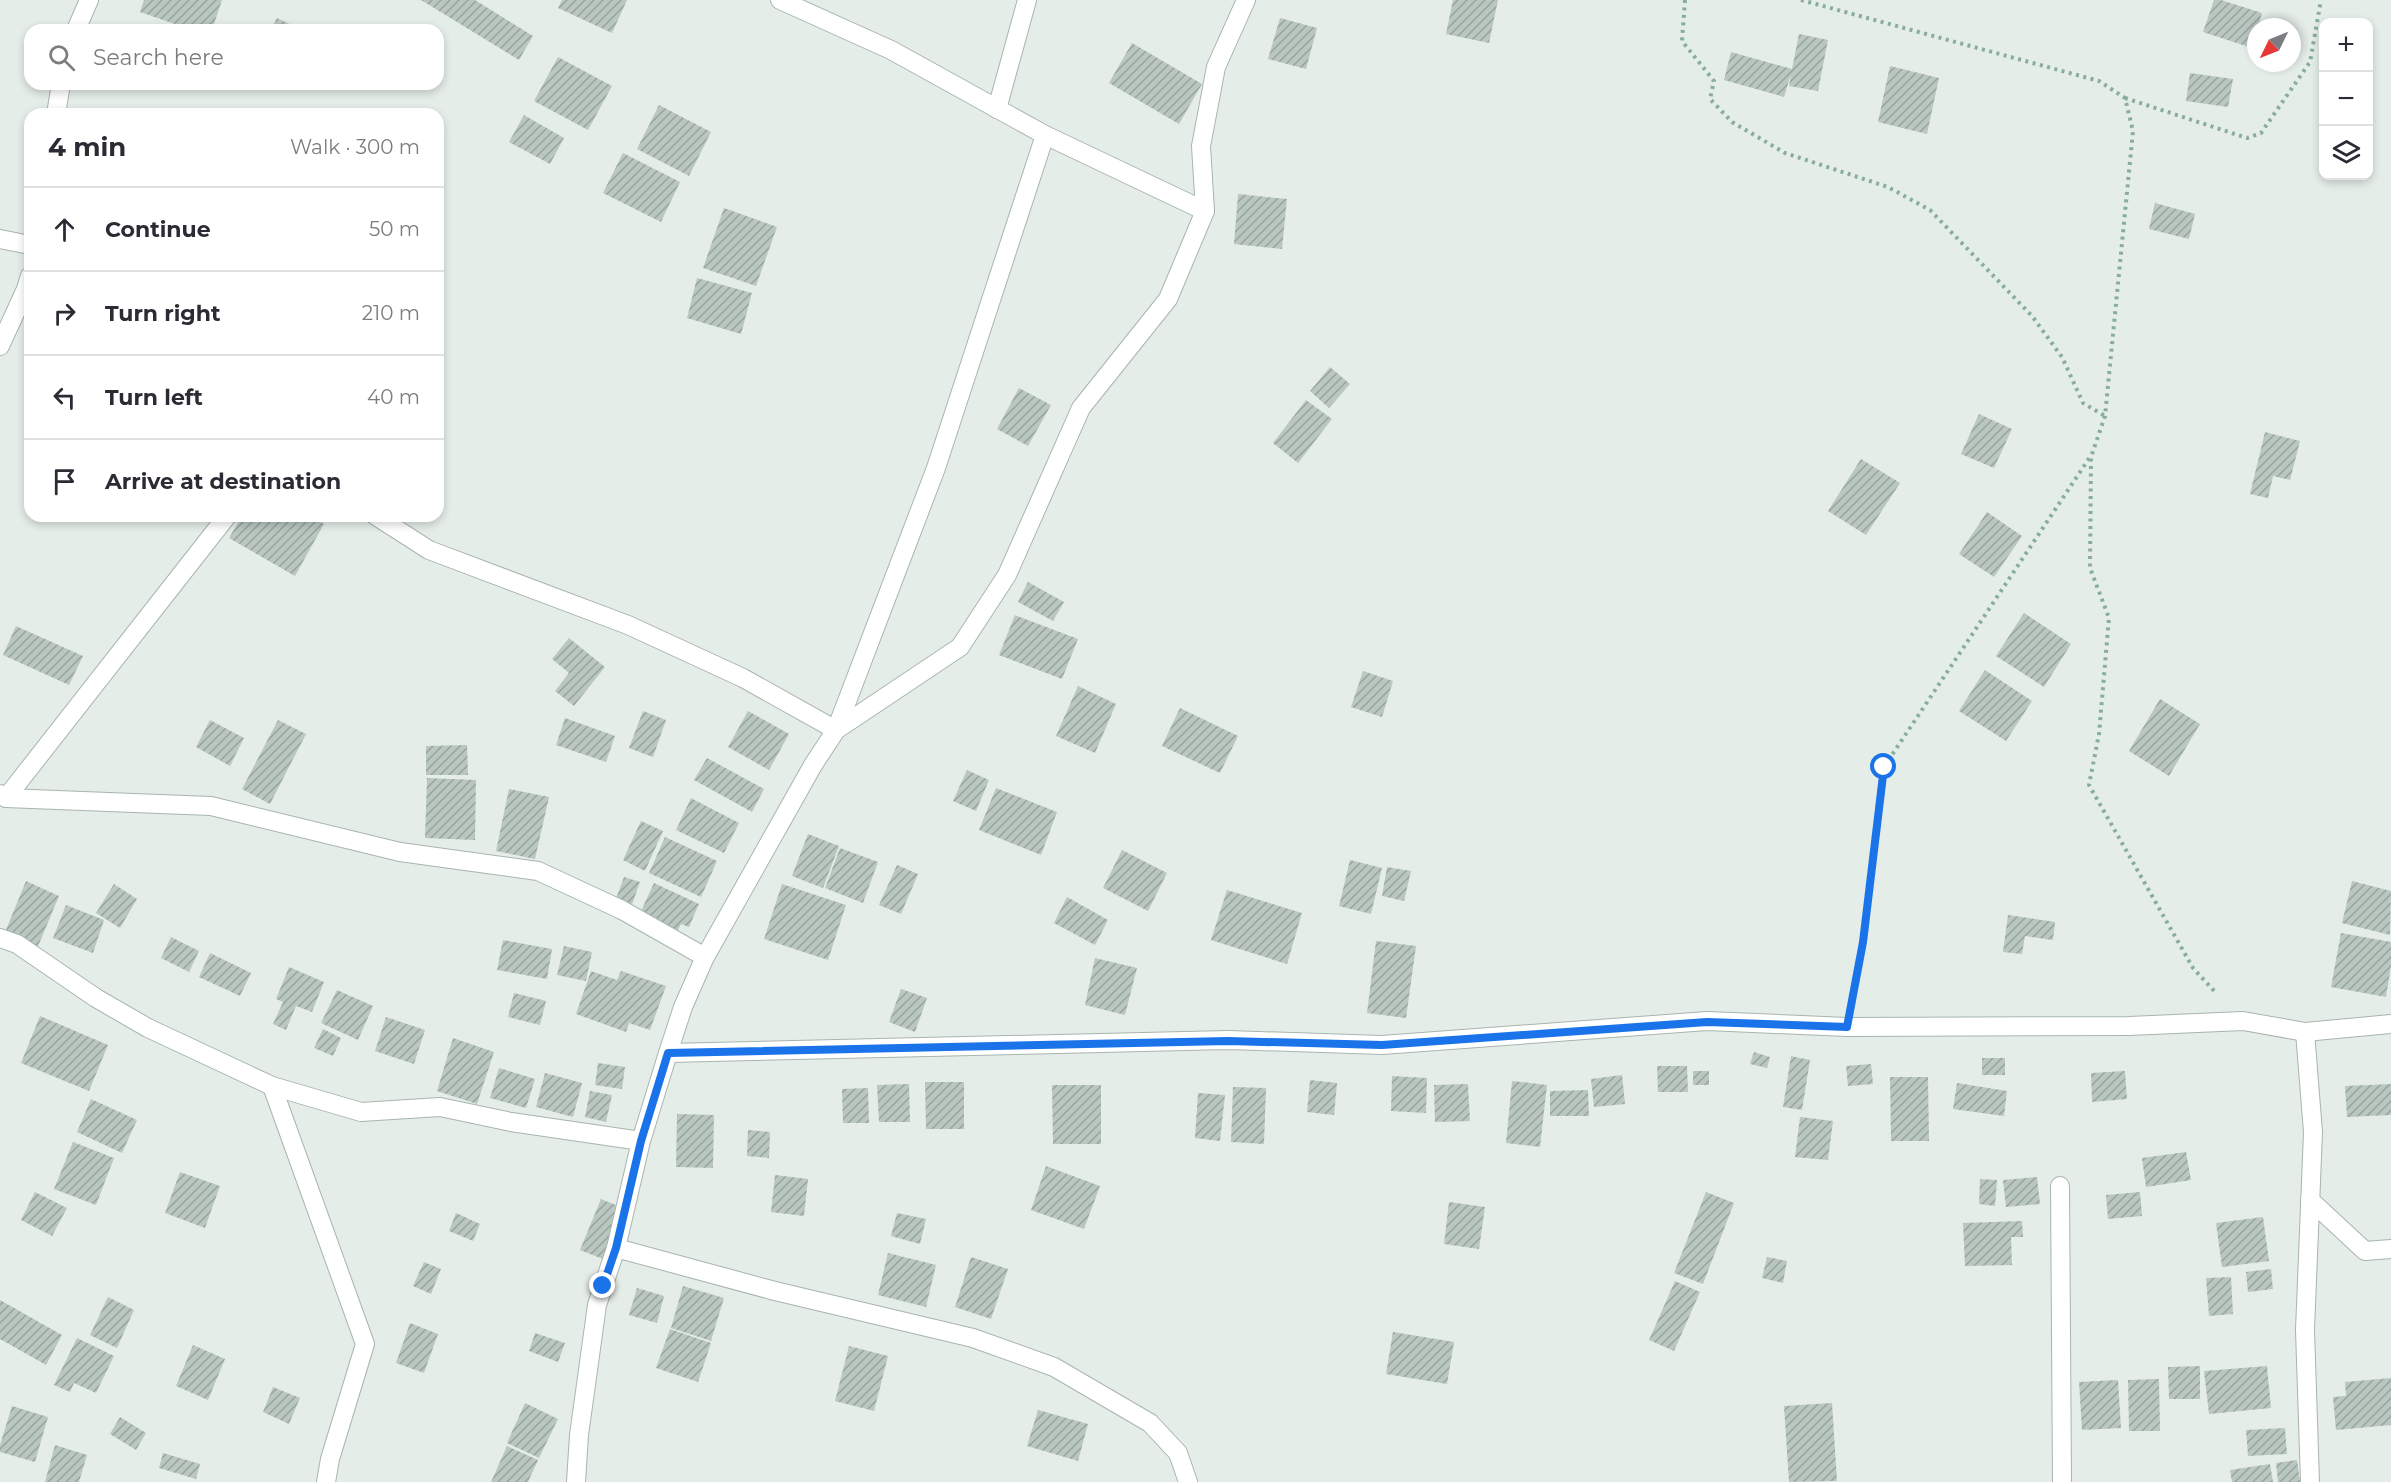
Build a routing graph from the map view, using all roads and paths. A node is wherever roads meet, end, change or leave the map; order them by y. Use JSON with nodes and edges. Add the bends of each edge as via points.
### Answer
{"nodes":[{"id":1,"x":89,"y":0,"type":"edge"},
{"id":2,"x":780,"y":0,"type":"edge"},
{"id":3,"x":1027,"y":0,"type":"edge"},
{"id":4,"x":1246,"y":0,"type":"edge"},
{"id":5,"x":1685,"y":0,"type":"edge"},
{"id":6,"x":1801,"y":0,"type":"edge"},
{"id":7,"x":2321,"y":0,"type":"edge"},
{"id":8,"x":79,"y":24,"type":"edge"},
{"id":9,"x":60,"y":90,"type":"edge"},
{"id":10,"x":2125,"y":98,"type":"junction"},
{"id":11,"x":57,"y":108,"type":"edge"},
{"id":12,"x":997,"y":109,"type":"junction"},
{"id":13,"x":1045,"y":135,"type":"junction"},
{"id":14,"x":1205,"y":211,"type":"junction"},
{"id":15,"x":0,"y":239,"type":"edge"},
{"id":16,"x":24,"y":244,"type":"edge"},
{"id":17,"x":24,"y":294,"type":"edge"},
{"id":18,"x":0,"y":346,"type":"edge"},
{"id":19,"x":2105,"y":416,"type":"junction"},
{"id":20,"x":2091,"y":457,"type":"junction"},
{"id":21,"x":222,"y":522,"type":"edge"},
{"id":22,"x":385,"y":522,"type":"edge"},
{"id":23,"x":836,"y":730,"type":"junction"},
{"id":24,"x":3,"y":796,"type":"edge"},
{"id":25,"x":0,"y":938,"type":"edge"},
{"id":26,"x":705,"y":957,"type":"junction"},
{"id":27,"x":2243,"y":1021,"type":"junction"},
{"id":28,"x":2391,"y":1024,"type":"edge"},
{"id":29,"x":1847,"y":1027,"type":"junction"},
{"id":30,"x":2305,"y":1032,"type":"junction"},
{"id":31,"x":668,"y":1053,"type":"junction"},
{"id":32,"x":272,"y":1086,"type":"junction"},
{"id":33,"x":641,"y":1141,"type":"junction"},
{"id":34,"x":2060,"y":1186,"type":"dead end"},
{"id":35,"x":2310,"y":1200,"type":"junction"},
{"id":36,"x":616,"y":1248,"type":"junction"},
{"id":37,"x":2391,"y":1249,"type":"edge"},
{"id":38,"x":326,"y":1482,"type":"edge"},
{"id":39,"x":576,"y":1482,"type":"edge"},
{"id":40,"x":1188,"y":1482,"type":"edge"},
{"id":41,"x":2062,"y":1482,"type":"edge"},
{"id":42,"x":2310,"y":1482,"type":"edge"}],
"edges":[{"from":1,"to":8,"type":"street"},
{"from":2,"to":12,"type":"street","via":[[891,50]]},
{"from":3,"to":12,"type":"street"},
{"from":4,"to":14,"type":"street","via":[[1216,67],[1201,146]]},
{"from":5,"to":19,"type":"path","via":[[1682,40],[1714,81],[1710,99],[1732,122],[1785,153],[1888,187],[1930,210],[2032,316],[2062,357],[2082,403]]},
{"from":6,"to":10,"type":"path","via":[[2099,81]]},
{"from":7,"to":10,"type":"path","via":[[2310,62],[2261,134],[2247,138]]},
{"from":9,"to":11,"type":"street"},
{"from":10,"to":19,"type":"path","via":[[2133,131]]},
{"from":12,"to":13,"type":"street"},
{"from":13,"to":14,"type":"street"},
{"from":13,"to":23,"type":"street","via":[[936,468]]},
{"from":14,"to":23,"type":"street","via":[[1168,299],[1081,408],[1007,575],[960,647]]},
{"from":15,"to":16,"type":"street"},
{"from":17,"to":18,"type":"street"},
{"from":19,"to":20,"type":"path"},
{"from":20,"to":27,"type":"path","via":[[2090,568],[2109,618],[2099,734],[2089,785],[2193,968]]},
{"from":20,"to":29,"type":"path","via":[[1884,767],[1863,942]]},
{"from":21,"to":24,"type":"street"},
{"from":22,"to":23,"type":"street","via":[[429,550],[628,625],[743,678]]},
{"from":23,"to":26,"type":"street"},
{"from":24,"to":26,"type":"street","via":[[211,806],[400,852],[538,871],[622,910]]},
{"from":25,"to":32,"type":"street","via":[[17,944],[96,999],[148,1028]]},
{"from":26,"to":31,"type":"street"},
{"from":27,"to":29,"type":"street","via":[[2129,1026]]},
{"from":27,"to":30,"type":"street"},
{"from":28,"to":30,"type":"street"},
{"from":29,"to":31,"type":"street","via":[[1707,1022],[1382,1045],[1228,1041]]},
{"from":30,"to":35,"type":"street","via":[[2313,1132]]},
{"from":31,"to":33,"type":"street"},
{"from":32,"to":33,"type":"street","via":[[361,1112],[440,1107]]},
{"from":32,"to":38,"type":"street","via":[[365,1344]]},
{"from":33,"to":36,"type":"street"},
{"from":34,"to":41,"type":"street"},
{"from":35,"to":37,"type":"street","via":[[2365,1251]]},
{"from":35,"to":42,"type":"street","via":[[2305,1330]]},
{"from":36,"to":39,"type":"street","via":[[597,1305]]},
{"from":36,"to":40,"type":"street","via":[[973,1338],[1054,1367],[1150,1423],[1178,1453]]}]}
